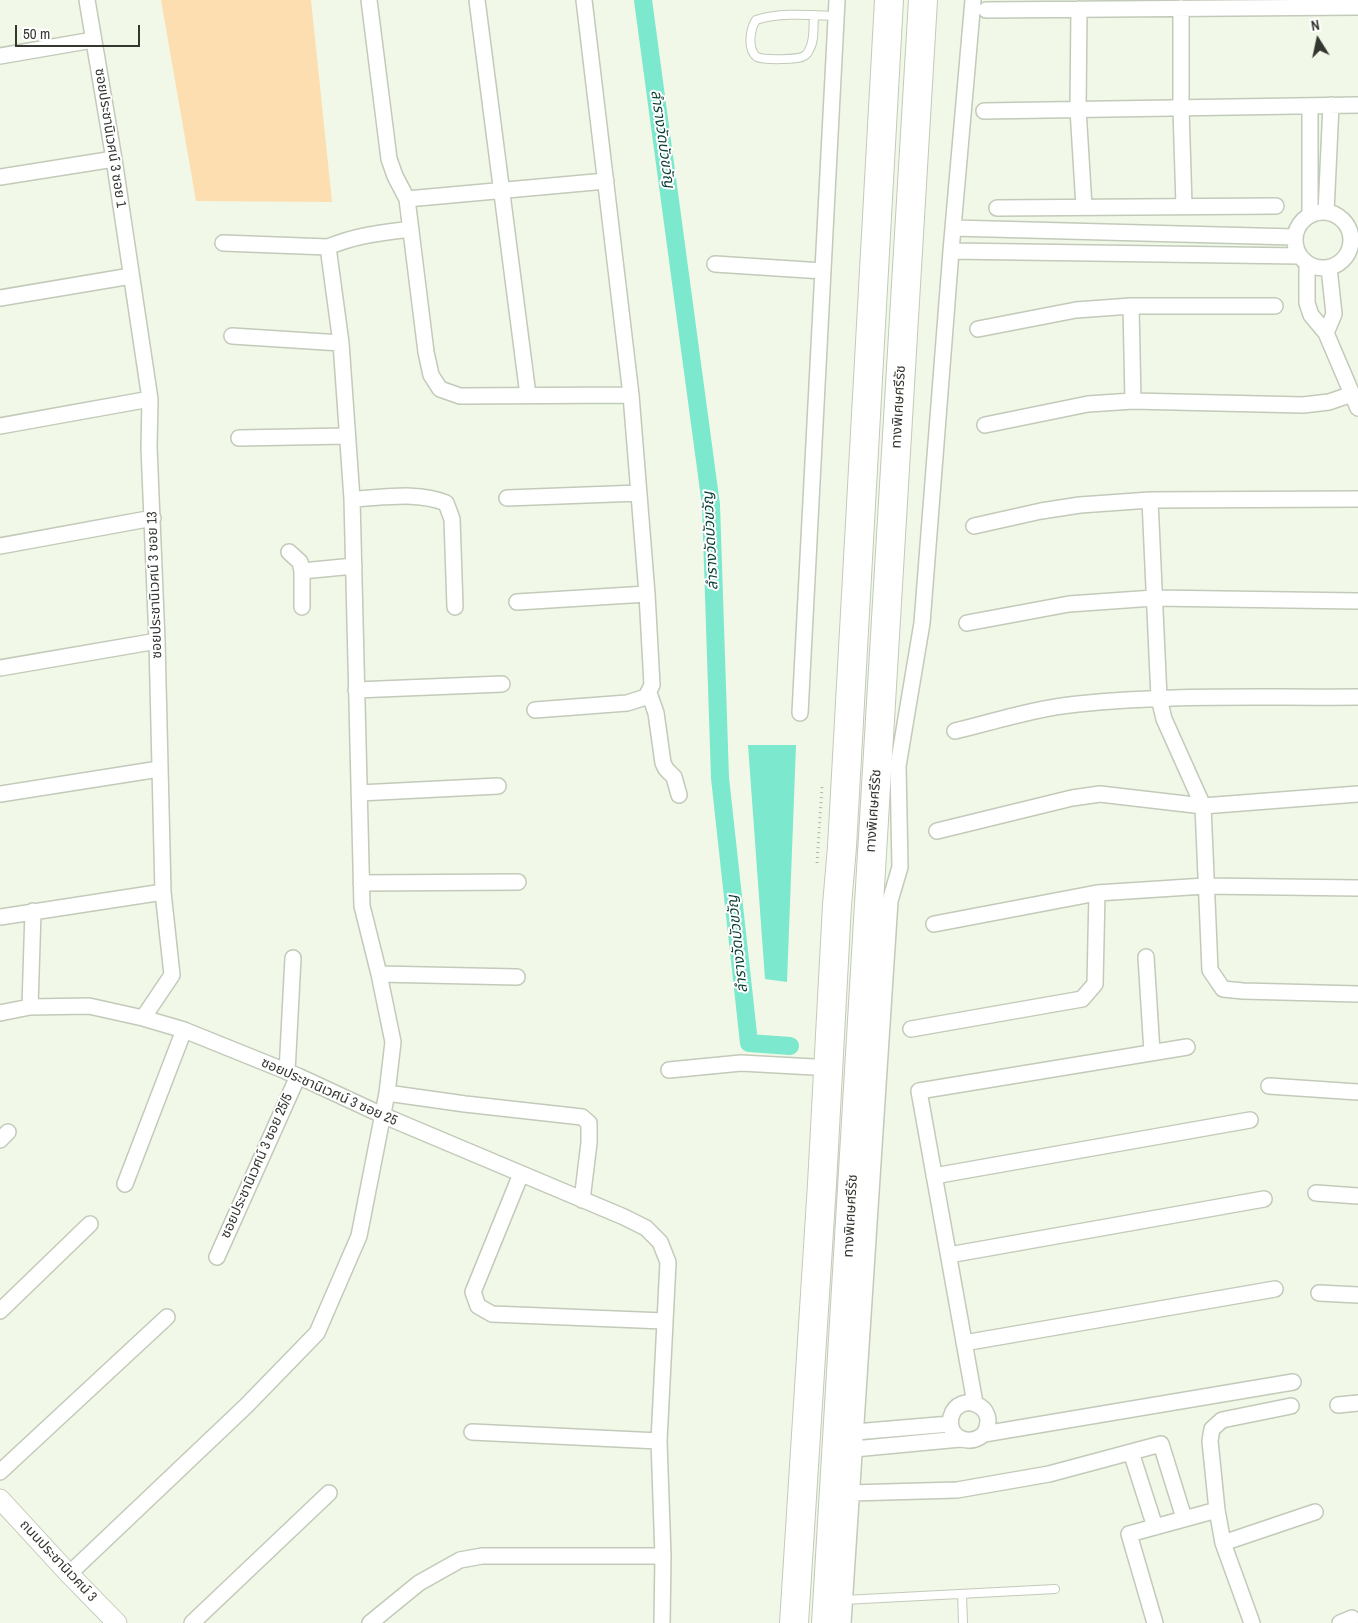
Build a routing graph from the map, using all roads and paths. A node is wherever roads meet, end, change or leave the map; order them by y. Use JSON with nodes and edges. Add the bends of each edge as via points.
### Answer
{"nodes":[{"id":1,"x":87,"y":0,"type":"edge"},
{"id":2,"x":369,"y":0,"type":"edge"},
{"id":3,"x":477,"y":0,"type":"edge"},
{"id":4,"x":584,"y":0,"type":"edge"},
{"id":5,"x":838,"y":0,"type":"edge"},
{"id":6,"x":888,"y":0,"type":"edge"},
{"id":7,"x":923,"y":0,"type":"edge"},
{"id":8,"x":973,"y":0,"type":"edge"},
{"id":9,"x":1358,"y":7,"type":"edge"},
{"id":10,"x":1181,"y":8,"type":"junction"},
{"id":11,"x":1079,"y":9,"type":"junction"},
{"id":12,"x":986,"y":10,"type":"dead end"},
{"id":13,"x":814,"y":15,"type":"junction"},
{"id":14,"x":837,"y":16,"type":"junction"},
{"id":15,"x":93,"y":40,"type":"junction"},
{"id":16,"x":0,"y":56,"type":"edge"},
{"id":17,"x":1358,"y":105,"type":"edge"},
{"id":18,"x":1310,"y":106,"type":"junction"},
{"id":19,"x":1331,"y":106,"type":"junction"},
{"id":20,"x":1181,"y":108,"type":"junction"},
{"id":21,"x":1078,"y":110,"type":"junction"},
{"id":22,"x":984,"y":111,"type":"dead end"},
{"id":23,"x":114,"y":159,"type":"junction"},
{"id":24,"x":0,"y":177,"type":"edge"},
{"id":25,"x":606,"y":181,"type":"junction"},
{"id":26,"x":502,"y":191,"type":"junction"},
{"id":27,"x":407,"y":199,"type":"junction"},
{"id":28,"x":1184,"y":206,"type":"junction"},
{"id":29,"x":1276,"y":206,"type":"dead end"},
{"id":30,"x":997,"y":208,"type":"dead end"},
{"id":31,"x":1084,"y":208,"type":"junction"},
{"id":32,"x":1326,"y":212,"type":"junction"},
{"id":33,"x":1310,"y":215,"type":"junction"},
{"id":34,"x":953,"y":228,"type":"junction"},
{"id":35,"x":1354,"y":229,"type":"edge"},
{"id":36,"x":410,"y":230,"type":"junction"},
{"id":37,"x":1294,"y":237,"type":"junction"},
{"id":38,"x":223,"y":243,"type":"dead end"},
{"id":39,"x":328,"y":247,"type":"junction"},
{"id":40,"x":951,"y":251,"type":"junction"},
{"id":41,"x":1303,"y":260,"type":"junction"},
{"id":42,"x":715,"y":264,"type":"dead end"},
{"id":43,"x":1330,"y":268,"type":"junction"},
{"id":44,"x":823,"y":271,"type":"junction"},
{"id":45,"x":132,"y":276,"type":"junction"},
{"id":46,"x":0,"y":298,"type":"edge"},
{"id":47,"x":1131,"y":306,"type":"junction"},
{"id":48,"x":1275,"y":306,"type":"dead end"},
{"id":49,"x":978,"y":329,"type":"dead end"},
{"id":50,"x":1326,"y":333,"type":"junction"},
{"id":51,"x":232,"y":336,"type":"dead end"},
{"id":52,"x":341,"y":343,"type":"junction"},
{"id":53,"x":528,"y":395,"type":"junction"},
{"id":54,"x":631,"y":395,"type":"junction"},
{"id":55,"x":150,"y":399,"type":"junction"},
{"id":56,"x":1134,"y":401,"type":"junction"},
{"id":57,"x":1355,"y":401,"type":"edge"},
{"id":58,"x":985,"y":425,"type":"dead end"},
{"id":59,"x":0,"y":426,"type":"edge"},
{"id":60,"x":348,"y":436,"type":"junction"},
{"id":61,"x":238,"y":438,"type":"dead end"},
{"id":62,"x":639,"y":493,"type":"junction"},
{"id":63,"x":507,"y":498,"type":"dead end"},
{"id":64,"x":352,"y":499,"type":"junction"},
{"id":65,"x":1358,"y":499,"type":"edge"},
{"id":66,"x":1150,"y":500,"type":"junction"},
{"id":67,"x":153,"y":518,"type":"junction"},
{"id":68,"x":974,"y":526,"type":"dead end"},
{"id":69,"x":0,"y":546,"type":"edge"},
{"id":70,"x":289,"y":552,"type":"dead end"},
{"id":71,"x":354,"y":566,"type":"junction"},
{"id":72,"x":302,"y":571,"type":"junction"},
{"id":73,"x":647,"y":594,"type":"junction"},
{"id":74,"x":1154,"y":598,"type":"junction"},
{"id":75,"x":1358,"y":601,"type":"edge"},
{"id":76,"x":518,"y":602,"type":"dead end"},
{"id":77,"x":302,"y":607,"type":"dead end"},
{"id":78,"x":455,"y":607,"type":"dead end"},
{"id":79,"x":967,"y":623,"type":"dead end"},
{"id":80,"x":157,"y":641,"type":"junction"},
{"id":81,"x":0,"y":668,"type":"edge"},
{"id":82,"x":502,"y":684,"type":"dead end"},
{"id":83,"x":356,"y":690,"type":"junction"},
{"id":84,"x":649,"y":693,"type":"junction"},
{"id":85,"x":1358,"y":697,"type":"edge"},
{"id":86,"x":1158,"y":698,"type":"junction"},
{"id":87,"x":535,"y":710,"type":"dead end"},
{"id":88,"x":800,"y":713,"type":"dead end"},
{"id":89,"x":955,"y":731,"type":"dead end"},
{"id":90,"x":159,"y":769,"type":"junction"},
{"id":91,"x":498,"y":786,"type":"dead end"},
{"id":92,"x":359,"y":792,"type":"junction"},
{"id":93,"x":0,"y":794,"type":"edge"},
{"id":94,"x":1358,"y":794,"type":"edge"},
{"id":95,"x":679,"y":795,"type":"dead end"},
{"id":96,"x":1203,"y":806,"type":"junction"},
{"id":97,"x":936,"y":831,"type":"dead end"},
{"id":98,"x":518,"y":882,"type":"dead end"},
{"id":99,"x":361,"y":883,"type":"junction"},
{"id":100,"x":1205,"y":886,"type":"junction"},
{"id":101,"x":1358,"y":888,"type":"edge"},
{"id":102,"x":163,"y":892,"type":"junction"},
{"id":103,"x":1097,"y":892,"type":"junction"},
{"id":104,"x":33,"y":911,"type":"junction"},
{"id":105,"x":0,"y":917,"type":"edge"},
{"id":106,"x":934,"y":924,"type":"dead end"},
{"id":107,"x":1146,"y":957,"type":"dead end"},
{"id":108,"x":293,"y":958,"type":"dead end"},
{"id":109,"x":379,"y":974,"type":"junction"},
{"id":110,"x":517,"y":977,"type":"dead end"},
{"id":111,"x":1358,"y":994,"type":"edge"},
{"id":112,"x":30,"y":1008,"type":"junction"},
{"id":113,"x":0,"y":1013,"type":"edge"},
{"id":114,"x":143,"y":1018,"type":"junction"},
{"id":115,"x":911,"y":1029,"type":"dead end"},
{"id":116,"x":184,"y":1030,"type":"junction"},
{"id":117,"x":1187,"y":1047,"type":"dead end"},
{"id":118,"x":1152,"y":1052,"type":"junction"},
{"id":119,"x":814,"y":1067,"type":"dead end"},
{"id":120,"x":669,"y":1070,"type":"dead end"},
{"id":121,"x":293,"y":1074,"type":"junction"},
{"id":122,"x":1269,"y":1086,"type":"dead end"},
{"id":123,"x":1358,"y":1092,"type":"edge"},
{"id":124,"x":387,"y":1093,"type":"junction"},
{"id":125,"x":382,"y":1116,"type":"junction"},
{"id":126,"x":1250,"y":1120,"type":"dead end"},
{"id":127,"x":521,"y":1174,"type":"junction"},
{"id":128,"x":934,"y":1176,"type":"junction"},
{"id":129,"x":125,"y":1184,"type":"dead end"},
{"id":130,"x":1316,"y":1193,"type":"dead end"},
{"id":131,"x":1358,"y":1196,"type":"edge"},
{"id":132,"x":1264,"y":1199,"type":"dead end"},
{"id":133,"x":582,"y":1200,"type":"junction"},
{"id":134,"x":90,"y":1224,"type":"dead end"},
{"id":135,"x":948,"y":1255,"type":"junction"},
{"id":136,"x":217,"y":1257,"type":"dead end"},
{"id":137,"x":1275,"y":1289,"type":"dead end"},
{"id":138,"x":1319,"y":1293,"type":"dead end"},
{"id":139,"x":1358,"y":1295,"type":"edge"},
{"id":140,"x":0,"y":1311,"type":"edge"},
{"id":141,"x":167,"y":1317,"type":"dead end"},
{"id":142,"x":664,"y":1321,"type":"junction"},
{"id":143,"x":964,"y":1343,"type":"junction"},
{"id":144,"x":1293,"y":1382,"type":"dead end"},
{"id":145,"x":1358,"y":1402,"type":"edge"},
{"id":146,"x":975,"y":1403,"type":"junction"},
{"id":147,"x":1338,"y":1404,"type":"dead end"},
{"id":148,"x":1292,"y":1406,"type":"dead end"},
{"id":149,"x":950,"y":1424,"type":"junction"},
{"id":150,"x":472,"y":1432,"type":"dead end"},
{"id":151,"x":855,"y":1432,"type":"junction"},
{"id":152,"x":984,"y":1434,"type":"junction"},
{"id":153,"x":960,"y":1439,"type":"junction"},
{"id":154,"x":659,"y":1441,"type":"junction"},
{"id":155,"x":854,"y":1449,"type":"junction"},
{"id":156,"x":1131,"y":1452,"type":"junction"},
{"id":157,"x":0,"y":1472,"type":"edge"},
{"id":158,"x":330,"y":1493,"type":"dead end"},
{"id":159,"x":852,"y":1493,"type":"junction"},
{"id":160,"x":0,"y":1499,"type":"edge"},
{"id":161,"x":1217,"y":1510,"type":"junction"},
{"id":162,"x":1315,"y":1512,"type":"dead end"},
{"id":163,"x":1184,"y":1518,"type":"junction"},
{"id":164,"x":1155,"y":1526,"type":"junction"},
{"id":165,"x":1223,"y":1543,"type":"junction"},
{"id":166,"x":663,"y":1556,"type":"junction"},
{"id":167,"x":69,"y":1574,"type":"junction"},
{"id":168,"x":1055,"y":1589,"type":"dead end"},
{"id":169,"x":962,"y":1594,"type":"junction"},
{"id":170,"x":844,"y":1600,"type":"junction"},
{"id":171,"x":117,"y":1623,"type":"edge"},
{"id":172,"x":192,"y":1623,"type":"edge"},
{"id":173,"x":370,"y":1623,"type":"edge"},
{"id":174,"x":662,"y":1623,"type":"edge"},
{"id":175,"x":794,"y":1623,"type":"edge"},
{"id":176,"x":826,"y":1623,"type":"edge"},
{"id":177,"x":843,"y":1623,"type":"edge"},
{"id":178,"x":963,"y":1623,"type":"edge"},
{"id":179,"x":1155,"y":1623,"type":"edge"},
{"id":180,"x":1252,"y":1623,"type":"edge"}],
"edges":[{"from":1,"to":15,"type":"street","name":"ซอยประชานิเวศน์ 3 ซอย 1"},
{"from":2,"to":27,"type":"street","via":[[389,159]]},
{"from":3,"to":26,"type":"street"},
{"from":4,"to":25,"type":"street"},
{"from":5,"to":14,"type":"street"},
{"from":6,"to":175,"type":"highway","name":"ทางพิเศษศรีรัช","via":[[842,847]]},
{"from":7,"to":176,"type":"highway","name":"ทางพิเศษศรีรัช"},
{"from":8,"to":34,"type":"street"},
{"from":9,"to":10,"type":"street"},
{"from":10,"to":11,"type":"street"},
{"from":10,"to":20,"type":"street"},
{"from":11,"to":12,"type":"street"},
{"from":11,"to":21,"type":"street"},
{"from":13,"to":13,"type":"lane","via":[[813,40],[804,56],[795,59],[764,58],[757,57],[752,50],[751,28],[756,20],[778,15]]},
{"from":13,"to":14,"type":"lane"},
{"from":14,"to":44,"type":"street"},
{"from":15,"to":16,"type":"street"},
{"from":15,"to":23,"type":"street","name":"ซอยประชานิเวศน์ 3 ซอย 1"},
{"from":17,"to":19,"type":"street"},
{"from":18,"to":19,"type":"street"},
{"from":18,"to":20,"type":"street"},
{"from":18,"to":33,"type":"street"},
{"from":19,"to":32,"type":"street"},
{"from":20,"to":21,"type":"street"},
{"from":20,"to":28,"type":"street"},
{"from":21,"to":22,"type":"street"},
{"from":21,"to":31,"type":"street"},
{"from":23,"to":24,"type":"street"},
{"from":23,"to":45,"type":"street","name":"ซอยประชานิเวศน์ 3 ซอย 1"},
{"from":25,"to":26,"type":"street"},
{"from":25,"to":54,"type":"street"},
{"from":26,"to":27,"type":"street"},
{"from":26,"to":53,"type":"street"},
{"from":27,"to":36,"type":"street"},
{"from":28,"to":29,"type":"street"},
{"from":28,"to":31,"type":"street"},
{"from":30,"to":31,"type":"street"},
{"from":32,"to":33,"type":"street"},
{"from":32,"to":35,"type":"street","via":[[1336,215]]},
{"from":33,"to":37,"type":"street","via":[[1296,228]]},
{"from":34,"to":37,"type":"street"},
{"from":34,"to":40,"type":"street"},
{"from":35,"to":43,"type":"street","via":[[1348,253],[1339,264]]},
{"from":36,"to":39,"type":"street","via":[[373,233]]},
{"from":36,"to":53,"type":"street","via":[[426,352],[431,375],[440,389],[460,396]]},
{"from":37,"to":41,"type":"street","via":[[1295,247]]},
{"from":38,"to":39,"type":"street"},
{"from":39,"to":52,"type":"street"},
{"from":40,"to":41,"type":"street"},
{"from":40,"to":151,"type":"street","via":[[922,623],[898,766],[900,867],[890,901]]},
{"from":41,"to":43,"type":"street","via":[[1318,268]]},
{"from":41,"to":50,"type":"street","via":[[1311,315]]},
{"from":42,"to":44,"type":"street"},
{"from":43,"to":50,"type":"street","via":[[1334,314]]},
{"from":44,"to":88,"type":"street"},
{"from":45,"to":46,"type":"street"},
{"from":45,"to":55,"type":"street","name":"ซอยประชานิเวศน์ 3 ซอย 13"},
{"from":47,"to":48,"type":"street"},
{"from":47,"to":49,"type":"street","via":[[1076,310]]},
{"from":47,"to":56,"type":"street"},
{"from":50,"to":57,"type":"street"},
{"from":51,"to":52,"type":"street"},
{"from":52,"to":60,"type":"street"},
{"from":53,"to":54,"type":"street"},
{"from":54,"to":62,"type":"street"},
{"from":55,"to":59,"type":"street"},
{"from":55,"to":67,"type":"street","name":"ซอยประชานิเวศน์ 3 ซอย 13"},
{"from":56,"to":57,"type":"street","via":[[1303,405]]},
{"from":56,"to":58,"type":"street","via":[[1088,404]]},
{"from":60,"to":61,"type":"street"},
{"from":60,"to":64,"type":"street"},
{"from":62,"to":63,"type":"street"},
{"from":62,"to":73,"type":"street"},
{"from":64,"to":71,"type":"street"},
{"from":64,"to":78,"type":"street","via":[[420,497],[446,503],[452,519]]},
{"from":65,"to":66,"type":"street"},
{"from":66,"to":68,"type":"street","via":[[1080,505]]},
{"from":66,"to":74,"type":"street"},
{"from":67,"to":69,"type":"street"},
{"from":67,"to":80,"type":"street","name":"ซอยประชานิเวศน์ 3 ซอย 13"},
{"from":70,"to":72,"type":"street","via":[[300,562]]},
{"from":71,"to":72,"type":"street"},
{"from":71,"to":83,"type":"street"},
{"from":72,"to":77,"type":"street"},
{"from":73,"to":76,"type":"street"},
{"from":73,"to":84,"type":"street","via":[[652,685]]},
{"from":74,"to":75,"type":"street"},
{"from":74,"to":79,"type":"street","via":[[1069,604]]},
{"from":74,"to":86,"type":"street"},
{"from":80,"to":81,"type":"street"},
{"from":80,"to":90,"type":"street","name":"ซอยประชานิเวศน์ 3 ซอย 13"},
{"from":82,"to":83,"type":"street"},
{"from":83,"to":92,"type":"street"},
{"from":84,"to":87,"type":"street","via":[[627,703]]},
{"from":84,"to":95,"type":"street","via":[[656,713],[663,763],[674,778]]},
{"from":85,"to":86,"type":"street"},
{"from":86,"to":89,"type":"street","via":[[1069,705]]},
{"from":86,"to":96,"type":"street","via":[[1164,719]]},
{"from":90,"to":93,"type":"street"},
{"from":90,"to":102,"type":"street","name":"ซอยประชานิเวศน์ 3 ซอย 13"},
{"from":91,"to":92,"type":"street"},
{"from":92,"to":99,"type":"street"},
{"from":94,"to":96,"type":"street"},
{"from":96,"to":97,"type":"street","via":[[1100,794]]},
{"from":96,"to":100,"type":"street"},
{"from":98,"to":99,"type":"street"},
{"from":99,"to":109,"type":"street","via":[[365,922]]},
{"from":100,"to":101,"type":"street"},
{"from":100,"to":103,"type":"street"},
{"from":100,"to":111,"type":"street","via":[[1210,970],[1223,989]]},
{"from":102,"to":104,"type":"street"},
{"from":102,"to":114,"type":"street","name":"ซอยประชานิเวศน์ 3 ซอย 13","via":[[172,975]]},
{"from":103,"to":106,"type":"street"},
{"from":103,"to":115,"type":"street","via":[[1095,984],[1082,999]]},
{"from":104,"to":105,"type":"street"},
{"from":104,"to":112,"type":"street"},
{"from":107,"to":118,"type":"street"},
{"from":108,"to":121,"type":"street"},
{"from":109,"to":110,"type":"street"},
{"from":109,"to":124,"type":"street","via":[[394,1042]]},
{"from":112,"to":113,"type":"street","name":"ซอยประชานิเวศน์ 3 ซอย 25"},
{"from":112,"to":114,"type":"street","name":"ซอยประชานิเวศน์ 3 ซอย 25","via":[[89,1006]]},
{"from":114,"to":116,"type":"street","name":"ซอยประชานิเวศน์ 3 ซอย 25"},
{"from":116,"to":121,"type":"street","name":"ซอยประชานิเวศน์ 3 ซอย 25"},
{"from":116,"to":129,"type":"street"},
{"from":117,"to":118,"type":"street"},
{"from":118,"to":128,"type":"street","via":[[919,1090]]},
{"from":119,"to":120,"type":"street","via":[[741,1063]]},
{"from":121,"to":125,"type":"street","name":"ซอยประชานิเวศน์ 3 ซอย 25"},
{"from":121,"to":136,"type":"street","name":"ซอยประชานิเวศน์ 3 ซอย 25/5"},
{"from":122,"to":123,"type":"street"},
{"from":124,"to":125,"type":"street"},
{"from":124,"to":133,"type":"street","via":[[587,1119],[590,1134]]},
{"from":125,"to":127,"type":"street","name":"ซอยประชานิเวศน์ 3 ซอย 25"},
{"from":125,"to":167,"type":"street","via":[[360,1236],[317,1333],[246,1406]]},
{"from":126,"to":128,"type":"street"},
{"from":127,"to":133,"type":"street","name":"ซอยประชานิเวศน์ 3 ซอย 25"},
{"from":127,"to":142,"type":"street","via":[[473,1292],[478,1306],[492,1314]]},
{"from":128,"to":135,"type":"street"},
{"from":130,"to":131,"type":"street"},
{"from":132,"to":135,"type":"street"},
{"from":133,"to":142,"type":"street","name":"ซอยประชานิเวศน์ 3 ซอย 25","via":[[646,1228],[660,1242],[668,1262]]},
{"from":134,"to":140,"type":"street"},
{"from":135,"to":143,"type":"street"},
{"from":137,"to":143,"type":"street"},
{"from":138,"to":139,"type":"street"},
{"from":141,"to":157,"type":"street"},
{"from":142,"to":154,"type":"street"},
{"from":143,"to":146,"type":"street"},
{"from":144,"to":152,"type":"street"},
{"from":145,"to":147,"type":"street"},
{"from":146,"to":149,"type":"street","via":[[957,1407]]},
{"from":146,"to":152,"type":"street","via":[[988,1416]]},
{"from":148,"to":161,"type":"street","via":[[1222,1420],[1212,1429],[1210,1440]]},
{"from":149,"to":151,"type":"street"},
{"from":149,"to":153,"type":"street"},
{"from":150,"to":154,"type":"street"},
{"from":151,"to":155,"type":"street"},
{"from":152,"to":153,"type":"street","via":[[974,1440]]},
{"from":153,"to":155,"type":"street"},
{"from":154,"to":166,"type":"street"},
{"from":155,"to":159,"type":"street"},
{"from":156,"to":159,"type":"street","via":[[1049,1474],[958,1490]]},
{"from":156,"to":163,"type":"street","via":[[1161,1444]]},
{"from":156,"to":164,"type":"street"},
{"from":158,"to":172,"type":"street"},
{"from":159,"to":170,"type":"street"},
{"from":160,"to":167,"type":"street","name":"ถนนประชานิเวศน์ 3"},
{"from":161,"to":163,"type":"street"},
{"from":161,"to":165,"type":"street"},
{"from":162,"to":165,"type":"street"},
{"from":163,"to":164,"type":"street"},
{"from":164,"to":179,"type":"street","via":[[1129,1534]]},
{"from":165,"to":180,"type":"street"},
{"from":166,"to":173,"type":"street","via":[[482,1556],[460,1560],[419,1583]]},
{"from":166,"to":174,"type":"street"},
{"from":167,"to":171,"type":"street","name":"ถนนประชานิเวศน์ 3"},
{"from":168,"to":169,"type":"lane"},
{"from":169,"to":170,"type":"lane"},
{"from":169,"to":178,"type":"lane"},
{"from":170,"to":177,"type":"street"}]}
